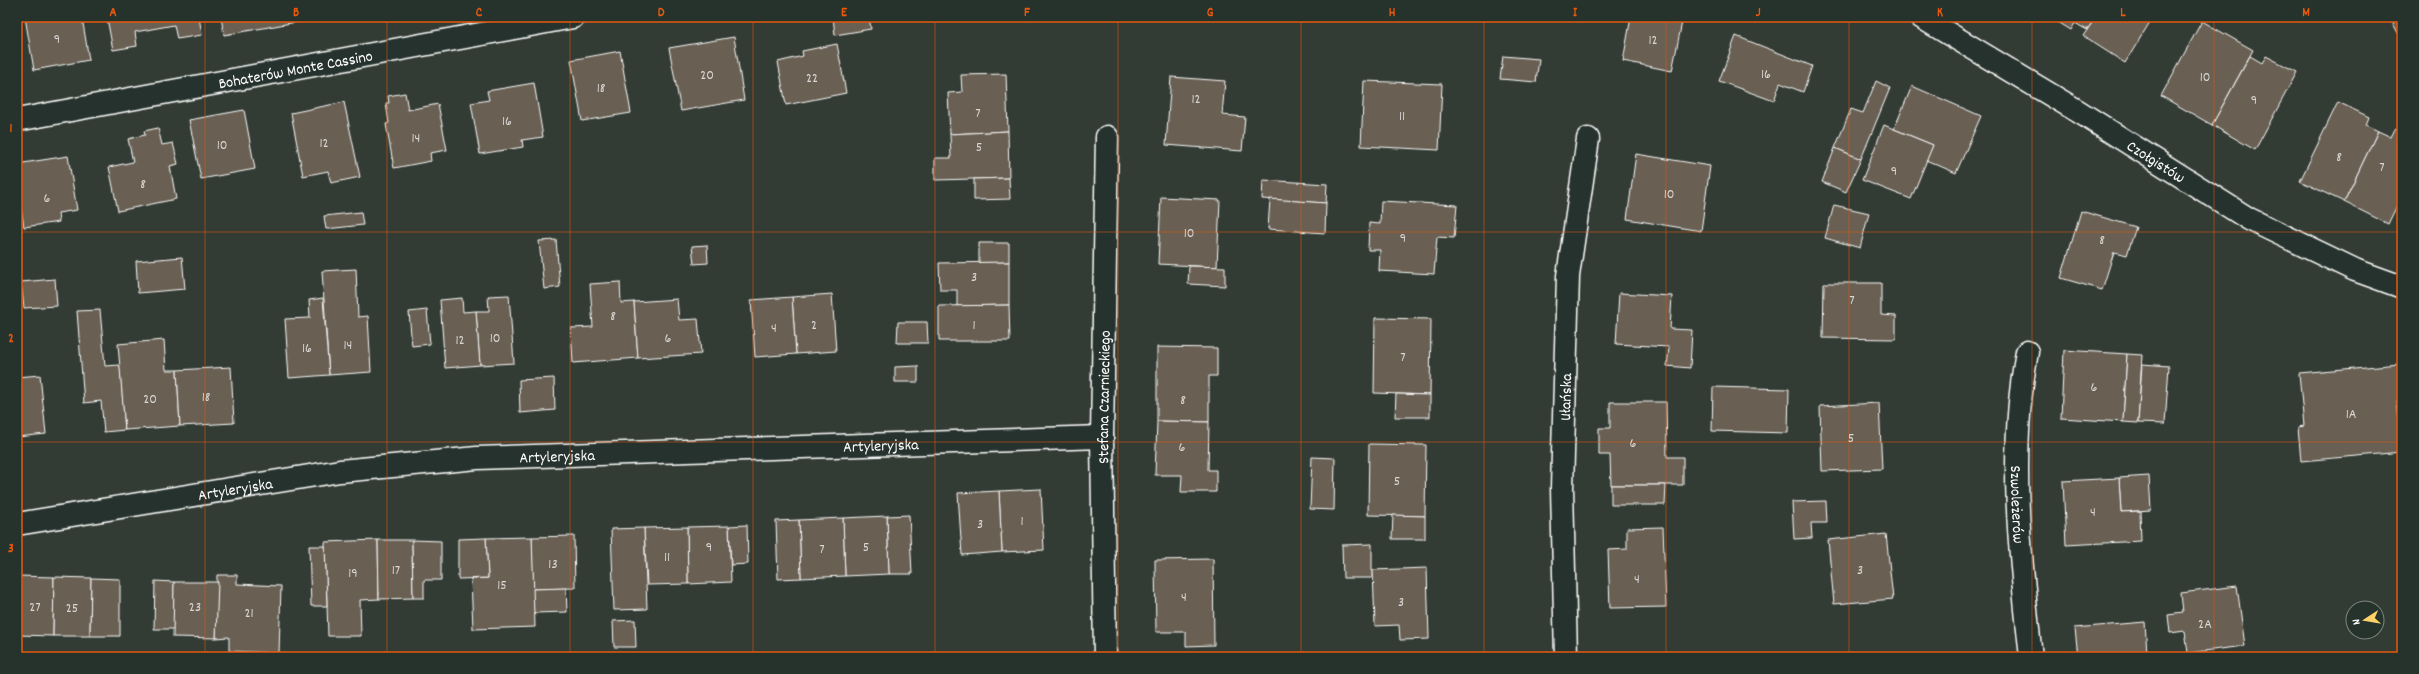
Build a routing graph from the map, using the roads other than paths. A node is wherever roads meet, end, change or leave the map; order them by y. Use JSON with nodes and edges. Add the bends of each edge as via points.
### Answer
{"nodes":[{"id":1,"x":573,"y":17,"type":"edge"},
{"id":2,"x":1921,"y":17,"type":"edge"},
{"id":3,"x":17,"y":120,"type":"edge"},
{"id":4,"x":1107,"y":137,"type":"dead end"},
{"id":5,"x":1588,"y":139,"type":"dead end"},
{"id":6,"x":2402,"y":287,"type":"edge"},
{"id":7,"x":2027,"y":352,"type":"dead end"},
{"id":8,"x":1102,"y":436,"type":"junction"},
{"id":9,"x":17,"y":524,"type":"edge"},
{"id":10,"x":1105,"y":657,"type":"edge"},
{"id":11,"x":1566,"y":657,"type":"edge"},
{"id":12,"x":2031,"y":657,"type":"edge"}],
"edges":[{"from":1,"to":3,"type":"street","name":"Bohaterów Monte Cassino"},
{"from":2,"to":6,"type":"street","name":"Czołgistów","via":[[2081,113],[2249,219],[2355,270]]},
{"from":4,"to":8,"type":"street","name":"Stefana Czarnieckiego"},
{"from":5,"to":11,"type":"street","name":"Ułańska","via":[[1568,276],[1562,488]]},
{"from":7,"to":12,"type":"street","name":"Szwoleżerów","via":[[2020,388],[2015,447],[2022,580]]},
{"from":8,"to":9,"type":"street","name":"Artyleryjska","via":[[477,458],[340,471]]},
{"from":8,"to":10,"type":"street","name":"Stefana Czarnieckiego"}]}
